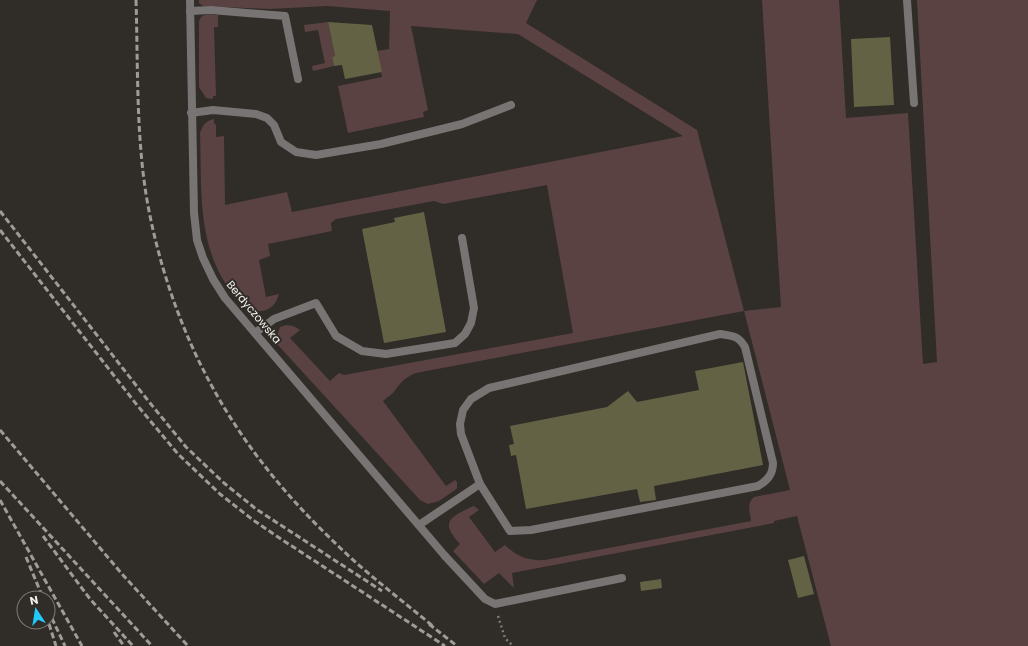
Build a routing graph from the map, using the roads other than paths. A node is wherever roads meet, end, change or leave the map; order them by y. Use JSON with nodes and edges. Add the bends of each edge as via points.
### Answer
{"nodes":[{"id":1,"x":190,"y":0,"type":"edge"},
{"id":2,"x":907,"y":0,"type":"edge"},
{"id":3,"x":190,"y":11,"type":"junction"},
{"id":4,"x":298,"y":79,"type":"dead end"},
{"id":5,"x":914,"y":103,"type":"dead end"},
{"id":6,"x":511,"y":105,"type":"dead end"},
{"id":7,"x":191,"y":113,"type":"junction"},
{"id":8,"x":462,"y":238,"type":"dead end"},
{"id":9,"x":255,"y":333,"type":"junction"},
{"id":10,"x":480,"y":484,"type":"junction"},
{"id":11,"x":419,"y":525,"type":"junction"},
{"id":12,"x":622,"y":578,"type":"dead end"}],
"edges":[{"from":1,"to":3,"type":"street","name":"Berdyczowska"},
{"from":2,"to":5,"type":"street"},
{"from":3,"to":4,"type":"street","via":[[211,10],[286,16]]},
{"from":3,"to":7,"type":"street","name":"Berdyczowska"},
{"from":6,"to":7,"type":"street","via":[[462,124],[381,144],[316,155],[296,152],[282,142],[274,125],[267,118],[256,114],[213,110]]},
{"from":7,"to":9,"type":"street","name":"Berdyczowska","via":[[192,179],[197,240],[212,279]]},
{"from":8,"to":9,"type":"street","via":[[474,308],[471,323],[465,334],[455,343],[386,354],[362,352],[336,336],[316,303],[274,319]]},
{"from":9,"to":11,"type":"street","name":"Berdyczowska"},
{"from":10,"to":10,"type":"street","via":[[461,434],[460,424],[463,410],[471,400],[489,388],[720,334],[740,339],[745,347],[773,463],[770,476],[758,486],[531,530],[510,531]]},
{"from":10,"to":11,"type":"street"},
{"from":11,"to":12,"type":"street","name":"Berdyczowska","via":[[485,599],[495,604]]}]}
